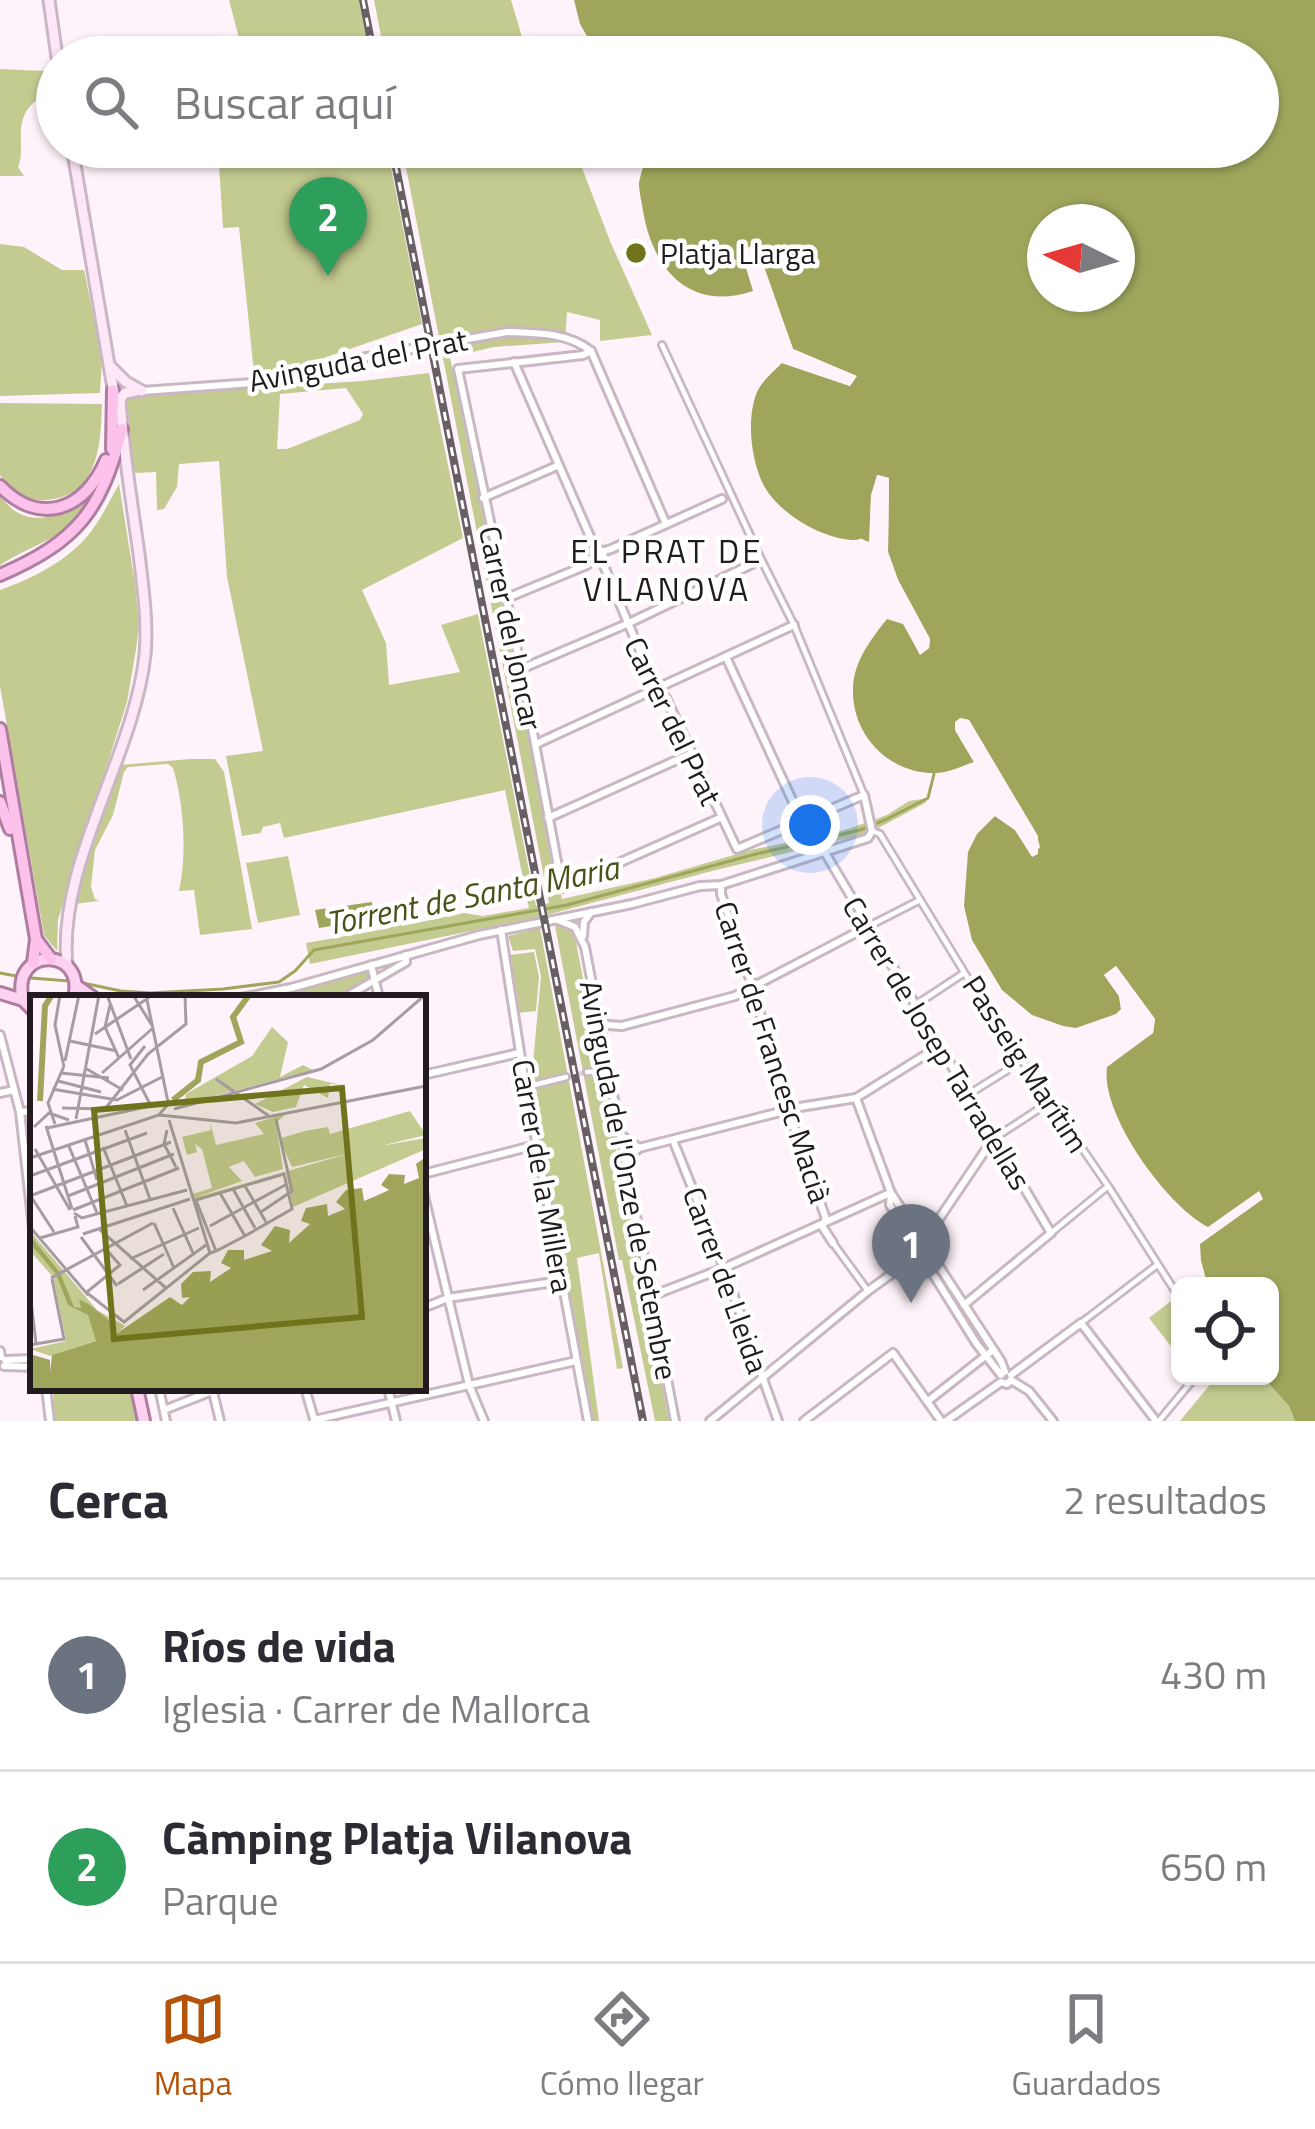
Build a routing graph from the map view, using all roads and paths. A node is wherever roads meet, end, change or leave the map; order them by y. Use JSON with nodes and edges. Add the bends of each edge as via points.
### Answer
{"nodes":[{"id":1,"x":49,"y":0,"type":"edge"},
{"id":2,"x":54,"y":36,"type":"edge"},
{"id":3,"x":76,"y":168,"type":"edge"},
{"id":4,"x":574,"y":341,"type":"junction"},
{"id":5,"x":662,"y":345,"type":"dead end"},
{"id":6,"x":591,"y":351,"type":"junction"},
{"id":7,"x":570,"y":356,"type":"junction"},
{"id":8,"x":514,"y":362,"type":"junction"},
{"id":9,"x":109,"y":365,"type":"junction"},
{"id":10,"x":126,"y":382,"type":"junction"},
{"id":11,"x":112,"y":387,"type":"junction"},
{"id":12,"x":139,"y":391,"type":"junction"},
{"id":13,"x":122,"y":426,"type":"junction"},
{"id":14,"x":112,"y":440,"type":"junction"},
{"id":15,"x":112,"y":464,"type":"junction"},
{"id":16,"x":558,"y":466,"type":"junction"},
{"id":17,"x":0,"y":486,"type":"edge"},
{"id":18,"x":483,"y":498,"type":"junction"},
{"id":19,"x":722,"y":499,"type":"dead end"},
{"id":20,"x":666,"y":524,"type":"junction"},
{"id":21,"x":602,"y":551,"type":"junction"},
{"id":22,"x":752,"y":564,"type":"dead end"},
{"id":23,"x":0,"y":575,"type":"edge"},
{"id":24,"x":506,"y":598,"type":"junction"},
{"id":25,"x":628,"y":623,"type":"junction"},
{"id":26,"x":794,"y":625,"type":"junction"},
{"id":27,"x":725,"y":657,"type":"junction"},
{"id":28,"x":521,"y":668,"type":"junction"},
{"id":29,"x":656,"y":688,"type":"junction"},
{"id":30,"x":0,"y":729,"type":"edge"},
{"id":31,"x":536,"y":744,"type":"junction"},
{"id":32,"x":690,"y":754,"type":"junction"},
{"id":33,"x":864,"y":795,"type":"junction"},
{"id":34,"x":0,"y":802,"type":"edge"},
{"id":35,"x":799,"y":815,"type":"junction"},
{"id":36,"x":548,"y":818,"type":"junction"},
{"id":37,"x":720,"y":818,"type":"junction"},
{"id":38,"x":808,"y":820,"type":"junction"},
{"id":39,"x":795,"y":824,"type":"junction"},
{"id":40,"x":870,"y":833,"type":"junction"},
{"id":41,"x":19,"y":848,"type":"junction"},
{"id":42,"x":824,"y":851,"type":"junction"},
{"id":43,"x":721,"y":885,"type":"junction"},
{"id":44,"x":920,"y":900,"type":"junction"},
{"id":45,"x":591,"y":911,"type":"junction"},
{"id":46,"x":554,"y":919,"type":"junction"},
{"id":47,"x":869,"y":926,"type":"junction"},
{"id":48,"x":501,"y":930,"type":"junction"},
{"id":49,"x":583,"y":938,"type":"junction"},
{"id":50,"x":36,"y":939,"type":"junction"},
{"id":51,"x":406,"y":955,"type":"junction"},
{"id":52,"x":51,"y":958,"type":"junction"},
{"id":53,"x":33,"y":963,"type":"junction"},
{"id":54,"x":371,"y":965,"type":"junction"},
{"id":55,"x":68,"y":966,"type":"junction"},
{"id":56,"x":965,"y":972,"type":"junction"},
{"id":57,"x":22,"y":977,"type":"junction"},
{"id":58,"x":375,"y":980,"type":"junction"},
{"id":59,"x":752,"y":985,"type":"junction"},
{"id":60,"x":76,"y":988,"type":"edge"},
{"id":61,"x":291,"y":988,"type":"junction"},
{"id":62,"x":0,"y":993,"type":"edge"},
{"id":63,"x":256,"y":995,"type":"edge"},
{"id":64,"x":292,"y":995,"type":"edge"},
{"id":65,"x":349,"y":995,"type":"edge"},
{"id":66,"x":378,"y":995,"type":"edge"},
{"id":67,"x":23,"y":1000,"type":"junction"},
{"id":68,"x":914,"y":1006,"type":"junction"},
{"id":69,"x":30,"y":1007,"type":"edge"},
{"id":70,"x":598,"y":1019,"type":"junction"},
{"id":71,"x":622,"y":1026,"type":"junction"},
{"id":72,"x":0,"y":1035,"type":"edge"},
{"id":73,"x":939,"y":1046,"type":"junction"},
{"id":74,"x":603,"y":1048,"type":"junction"},
{"id":75,"x":520,"y":1053,"type":"junction"},
{"id":76,"x":1016,"y":1054,"type":"junction"},
{"id":77,"x":603,"y":1071,"type":"dead end"},
{"id":78,"x":587,"y":1072,"type":"tunnel mouth"},
{"id":79,"x":426,"y":1074,"type":"edge"},
{"id":80,"x":566,"y":1077,"type":"tunnel mouth"},
{"id":81,"x":530,"y":1086,"type":"dead end"},
{"id":82,"x":14,"y":1090,"type":"junction"},
{"id":83,"x":0,"y":1094,"type":"edge"},
{"id":84,"x":969,"y":1094,"type":"junction"},
{"id":85,"x":856,"y":1097,"type":"junction"},
{"id":86,"x":1050,"y":1102,"type":"junction"},
{"id":87,"x":788,"y":1110,"type":"junction"},
{"id":88,"x":30,"y":1111,"type":"edge"},
{"id":89,"x":20,"y":1112,"type":"junction"},
{"id":90,"x":619,"y":1134,"type":"junction"},
{"id":91,"x":993,"y":1139,"type":"junction"},
{"id":92,"x":673,"y":1140,"type":"junction"},
{"id":93,"x":536,"y":1145,"type":"junction"},
{"id":94,"x":639,"y":1148,"type":"junction"},
{"id":95,"x":625,"y":1161,"type":"junction"},
{"id":96,"x":426,"y":1173,"type":"edge"},
{"id":97,"x":1108,"y":1186,"type":"junction"},
{"id":98,"x":891,"y":1192,"type":"junction"},
{"id":99,"x":30,"y":1201,"type":"edge"},
{"id":100,"x":426,"y":1205,"type":"edge"},
{"id":101,"x":826,"y":1220,"type":"junction"},
{"id":102,"x":1051,"y":1233,"type":"junction"},
{"id":103,"x":833,"y":1243,"type":"joint"},
{"id":104,"x":923,"y":1243,"type":"junction"},
{"id":105,"x":917,"y":1252,"type":"junction"},
{"id":106,"x":1156,"y":1265,"type":"junction"},
{"id":107,"x":724,"y":1268,"type":"junction"},
{"id":108,"x":561,"y":1280,"type":"junction"},
{"id":109,"x":1171,"y":1286,"type":"edge"},
{"id":110,"x":868,"y":1291,"type":"junction"},
{"id":111,"x":651,"y":1296,"type":"junction"},
{"id":112,"x":448,"y":1298,"type":"junction"},
{"id":113,"x":964,"y":1305,"type":"junction"},
{"id":114,"x":426,"y":1307,"type":"edge"},
{"id":115,"x":1081,"y":1322,"type":"junction"},
{"id":116,"x":989,"y":1352,"type":"junction"},
{"id":117,"x":576,"y":1360,"type":"junction"},
{"id":118,"x":1006,"y":1376,"type":"junction"},
{"id":119,"x":761,"y":1378,"type":"junction"},
{"id":120,"x":469,"y":1385,"type":"junction"},
{"id":121,"x":1188,"y":1385,"type":"edge"},
{"id":122,"x":46,"y":1391,"type":"edge"},
{"id":123,"x":141,"y":1391,"type":"edge"},
{"id":124,"x":160,"y":1391,"type":"edge"},
{"id":125,"x":210,"y":1391,"type":"edge"},
{"id":126,"x":215,"y":1391,"type":"edge"},
{"id":127,"x":306,"y":1391,"type":"edge"},
{"id":128,"x":389,"y":1391,"type":"edge"},
{"id":129,"x":928,"y":1401,"type":"junction"},
{"id":130,"x":392,"y":1402,"type":"junction"},
{"id":131,"x":164,"y":1411,"type":"junction"},
{"id":132,"x":314,"y":1420,"type":"edge"},
{"id":133,"x":50,"y":1421,"type":"edge"},
{"id":134,"x":147,"y":1421,"type":"edge"},
{"id":135,"x":166,"y":1421,"type":"edge"},
{"id":136,"x":220,"y":1421,"type":"edge"},
{"id":137,"x":396,"y":1421,"type":"edge"},
{"id":138,"x":484,"y":1421,"type":"edge"},
{"id":139,"x":588,"y":1421,"type":"edge"},
{"id":140,"x":675,"y":1421,"type":"edge"},
{"id":141,"x":710,"y":1421,"type":"edge"},
{"id":142,"x":778,"y":1421,"type":"edge"},
{"id":143,"x":804,"y":1421,"type":"edge"},
{"id":144,"x":944,"y":1421,"type":"edge"},
{"id":145,"x":1053,"y":1421,"type":"edge"},
{"id":146,"x":1157,"y":1421,"type":"edge"}],
"edges":[{"from":1,"to":2,"type":"main road"},
{"from":3,"to":9,"type":"main road"},
{"from":4,"to":6,"type":"street","name":"Avinguda del Prat"},
{"from":4,"to":7,"type":"street"},
{"from":4,"to":12,"type":"street","name":"Avinguda del Prat","bridge":true,"via":[[507,332],[268,382]]},
{"from":5,"to":26,"type":"street"},
{"from":6,"to":7,"type":"street"},
{"from":6,"to":20,"type":"street"},
{"from":7,"to":8,"type":"street"},
{"from":8,"to":16,"type":"street","name":"Carrer del Prat"},
{"from":8,"to":18,"type":"street","name":"Carrer del Joncar","via":[[458,369]]},
{"from":9,"to":10,"type":"main road"},
{"from":9,"to":11,"type":"main road"},
{"from":10,"to":11,"type":"main road"},
{"from":10,"to":12,"type":"main road"},
{"from":11,"to":12,"type":"main road"},
{"from":11,"to":13,"type":"main road"},
{"from":11,"to":14,"type":"highway"},
{"from":12,"to":13,"type":"main road","via":[[120,399]]},
{"from":13,"to":15,"type":"highway"},
{"from":13,"to":55,"type":"main road","via":[[145,654],[74,887]]},
{"from":14,"to":15,"type":"highway"},
{"from":14,"to":17,"type":"highway","via":[[92,487],[57,509],[27,506]]},
{"from":15,"to":23,"type":"highway","via":[[80,525]]},
{"from":16,"to":18,"type":"street"},
{"from":16,"to":21,"type":"street","name":"Carrer del Prat"},
{"from":18,"to":24,"type":"street","name":"Carrer del Joncar"},
{"from":19,"to":20,"type":"street"},
{"from":20,"to":21,"type":"street"},
{"from":21,"to":24,"type":"street"},
{"from":21,"to":25,"type":"street","name":"Carrer del Prat"},
{"from":22,"to":25,"type":"street"},
{"from":24,"to":28,"type":"street","name":"Carrer del Joncar"},
{"from":25,"to":28,"type":"street"},
{"from":25,"to":29,"type":"street","name":"Carrer del Prat"},
{"from":26,"to":27,"type":"street"},
{"from":26,"to":33,"type":"street"},
{"from":27,"to":29,"type":"street"},
{"from":27,"to":35,"type":"street"},
{"from":28,"to":31,"type":"street","name":"Carrer del Joncar"},
{"from":29,"to":31,"type":"street"},
{"from":29,"to":32,"type":"street","name":"Carrer del Prat"},
{"from":30,"to":41,"type":"highway"},
{"from":31,"to":36,"type":"street","name":"Carrer del Joncar"},
{"from":32,"to":36,"type":"street"},
{"from":32,"to":37,"type":"street","name":"Carrer del Prat"},
{"from":33,"to":38,"type":"street"},
{"from":33,"to":40,"type":"street"},
{"from":34,"to":41,"type":"highway"},
{"from":35,"to":38,"type":"street"},
{"from":35,"to":39,"type":"street"},
{"from":36,"to":37,"type":"street","name":"Carrer del Joncar","via":[[562,888]]},
{"from":37,"to":39,"type":"street","via":[[736,849]]},
{"from":38,"to":39,"type":"street"},
{"from":40,"to":42,"type":"street"},
{"from":40,"to":44,"type":"street","name":"Passeig Marítim","via":[[880,834]]},
{"from":41,"to":50,"type":"highway"},
{"from":42,"to":43,"type":"street"},
{"from":42,"to":47,"type":"street","name":"Carrer de Josep Tarradellas"},
{"from":43,"to":45,"type":"street"},
{"from":43,"to":59,"type":"street","name":"Carrer de Francesc Macià"},
{"from":44,"to":47,"type":"street"},
{"from":44,"to":56,"type":"street","name":"Passeig Marítim"},
{"from":45,"to":46,"type":"street"},
{"from":45,"to":49,"type":"street","name":"Avinguda de l'Onze de Setembre"},
{"from":46,"to":48,"type":"street"},
{"from":46,"to":49,"type":"street","name":"Avinguda de l'Onze de Setembre"},
{"from":47,"to":59,"type":"street"},
{"from":47,"to":68,"type":"street","name":"Carrer de Josep Tarradellas"},
{"from":48,"to":51,"type":"street"},
{"from":48,"to":75,"type":"street","name":"Carrer de la Millera"},
{"from":49,"to":70,"type":"street","name":"Avinguda de l'Onze de Setembre"},
{"from":50,"to":52,"type":"highway"},
{"from":50,"to":53,"type":"highway"},
{"from":51,"to":54,"type":"street"},
{"from":51,"to":58,"type":"street"},
{"from":52,"to":53,"type":"main road"},
{"from":52,"to":55,"type":"main road"},
{"from":53,"to":57,"type":"main road"},
{"from":54,"to":58,"type":"street"},
{"from":54,"to":61,"type":"street"},
{"from":55,"to":60,"type":"main road"},
{"from":56,"to":68,"type":"street"},
{"from":56,"to":76,"type":"street","name":"Passeig Marítim"},
{"from":57,"to":62,"type":"main road"},
{"from":57,"to":67,"type":"main road"},
{"from":58,"to":65,"type":"street"},
{"from":58,"to":66,"type":"street"},
{"from":59,"to":71,"type":"street"},
{"from":59,"to":87,"type":"street","name":"Carrer de Francesc Macià"},
{"from":61,"to":63,"type":"street"},
{"from":61,"to":64,"type":"street"},
{"from":62,"to":67,"type":"main road"},
{"from":67,"to":69,"type":"main road"},
{"from":68,"to":73,"type":"street","name":"Carrer de Josep Tarradellas"},
{"from":70,"to":71,"type":"street"},
{"from":70,"to":74,"type":"street","name":"Avinguda de l'Onze de Setembre"},
{"from":71,"to":74,"type":"street"},
{"from":72,"to":82,"type":"street"},
{"from":73,"to":84,"type":"street","name":"Carrer de Josep Tarradellas"},
{"from":73,"to":85,"type":"street"},
{"from":74,"to":90,"type":"street","name":"Avinguda de l'Onze de Setembre"},
{"from":75,"to":79,"type":"street"},
{"from":75,"to":93,"type":"street","name":"Carrer de la Millera"},
{"from":76,"to":84,"type":"street","via":[[1006,1071]]},
{"from":76,"to":86,"type":"street","name":"Passeig Marítim"},
{"from":77,"to":78,"type":"street"},
{"from":80,"to":81,"type":"street"},
{"from":82,"to":83,"type":"street"},
{"from":82,"to":89,"type":"street"},
{"from":84,"to":91,"type":"street","name":"Carrer de Josep Tarradellas"},
{"from":85,"to":87,"type":"street"},
{"from":85,"to":98,"type":"street"},
{"from":86,"to":91,"type":"street"},
{"from":86,"to":97,"type":"street","name":"Passeig Marítim"},
{"from":87,"to":92,"type":"street"},
{"from":87,"to":101,"type":"street","name":"Carrer de Francesc Macià"},
{"from":88,"to":89,"type":"street"},
{"from":89,"to":99,"type":"street"},
{"from":90,"to":94,"type":"street"},
{"from":90,"to":95,"type":"street","name":"Avinguda de l'Onze de Setembre"},
{"from":91,"to":102,"type":"street","name":"Carrer de Josep Tarradellas"},
{"from":91,"to":104,"type":"street"},
{"from":92,"to":94,"type":"street"},
{"from":92,"to":107,"type":"street","name":"Carrer de Lleida"},
{"from":93,"to":96,"type":"street"},
{"from":93,"to":108,"type":"street","name":"Carrer de la Millera"},
{"from":94,"to":95,"type":"street"},
{"from":95,"to":111,"type":"street","name":"Avinguda de l'Onze de Setembre"},
{"from":97,"to":102,"type":"street"},
{"from":97,"to":106,"type":"street","name":"Passeig Marítim"},
{"from":98,"to":101,"type":"street"},
{"from":98,"to":104,"type":"street"},
{"from":98,"to":105,"type":"street","via":[[890,1205]]},
{"from":100,"to":112,"type":"street"},
{"from":101,"to":103,"type":"street","name":"Carrer de Francesc Macià"},
{"from":101,"to":107,"type":"street"},
{"from":102,"to":113,"type":"street"},
{"from":103,"to":110,"type":"street"},
{"from":104,"to":105,"type":"street"},
{"from":104,"to":113,"type":"street"},
{"from":105,"to":110,"type":"street"},
{"from":105,"to":116,"type":"street"},
{"from":106,"to":109,"type":"street","name":"Passeig Marítim"},
{"from":106,"to":115,"type":"street"},
{"from":107,"to":111,"type":"street"},
{"from":107,"to":119,"type":"street","name":"Carrer de Lleida"},
{"from":108,"to":112,"type":"street"},
{"from":108,"to":117,"type":"street","name":"Carrer de la Millera"},
{"from":110,"to":119,"type":"street"},
{"from":111,"to":140,"type":"street","name":"Avinguda de l'Onze de Setembre"},
{"from":112,"to":114,"type":"street"},
{"from":112,"to":120,"type":"street"},
{"from":113,"to":116,"type":"street"},
{"from":115,"to":118,"type":"street"},
{"from":115,"to":146,"type":"street"},
{"from":116,"to":118,"type":"street"},
{"from":116,"to":129,"type":"street"},
{"from":117,"to":120,"type":"street"},
{"from":117,"to":139,"type":"street","name":"Carrer de la Millera"},
{"from":118,"to":144,"type":"street"},
{"from":118,"to":145,"type":"street"},
{"from":119,"to":141,"type":"street"},
{"from":119,"to":142,"type":"street","name":"Carrer de Lleida"},
{"from":120,"to":130,"type":"street"},
{"from":120,"to":138,"type":"street"},
{"from":121,"to":146,"type":"street"},
{"from":122,"to":133,"type":"street"},
{"from":123,"to":134,"type":"main road"},
{"from":124,"to":131,"type":"street"},
{"from":125,"to":131,"type":"street"},
{"from":126,"to":136,"type":"street"},
{"from":127,"to":132,"type":"street"},
{"from":128,"to":130,"type":"street"},
{"from":129,"to":143,"type":"street","via":[[893,1353]]},
{"from":129,"to":144,"type":"street"},
{"from":130,"to":132,"type":"street"},
{"from":130,"to":137,"type":"street"},
{"from":131,"to":135,"type":"street"}]}
